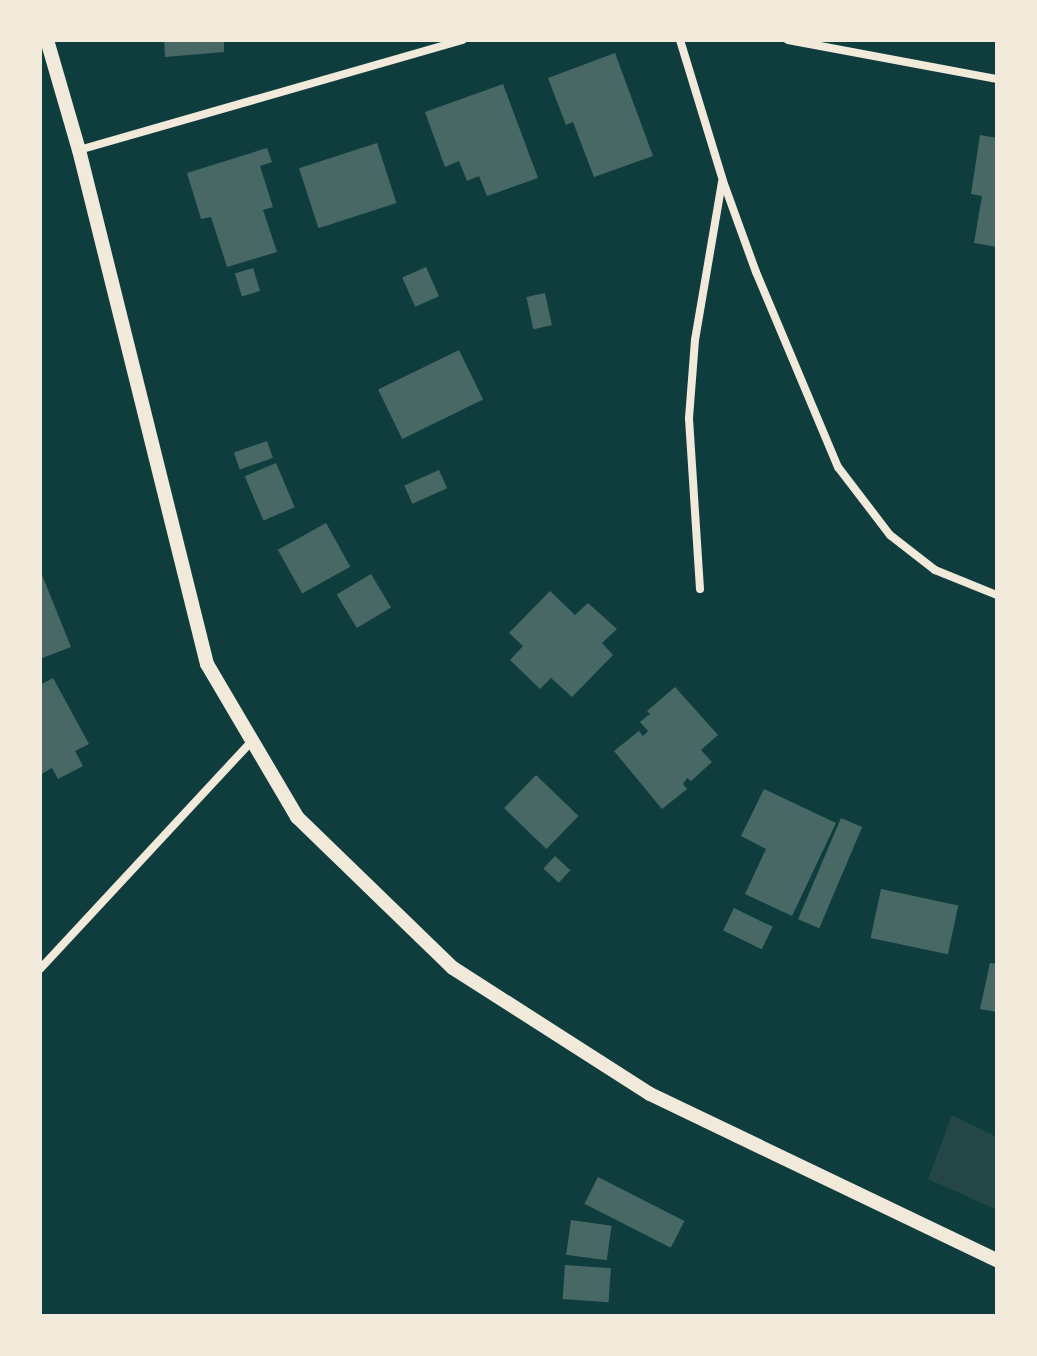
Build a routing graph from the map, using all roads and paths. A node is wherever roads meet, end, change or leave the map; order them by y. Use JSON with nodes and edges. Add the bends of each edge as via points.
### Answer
{"nodes":[{"id":1,"x":47,"y":40,"type":"edge"},
{"id":2,"x":463,"y":40,"type":"edge"},
{"id":3,"x":680,"y":40,"type":"edge"},
{"id":4,"x":788,"y":40,"type":"edge"},
{"id":5,"x":997,"y":79,"type":"edge"},
{"id":6,"x":79,"y":150,"type":"junction"},
{"id":7,"x":723,"y":181,"type":"junction"},
{"id":8,"x":700,"y":589,"type":"dead end"},
{"id":9,"x":997,"y":595,"type":"edge"},
{"id":10,"x":252,"y":741,"type":"junction"},
{"id":11,"x":40,"y":969,"type":"edge"},
{"id":12,"x":997,"y":1260,"type":"edge"}],
"edges":[{"from":1,"to":6,"type":"street"},
{"from":2,"to":6,"type":"street"},
{"from":3,"to":7,"type":"street"},
{"from":4,"to":5,"type":"street"},
{"from":6,"to":10,"type":"street","via":[[207,664]]},
{"from":7,"to":8,"type":"street","via":[[695,340],[689,418]]},
{"from":7,"to":9,"type":"street","via":[[838,467],[890,535],[935,570]]},
{"from":10,"to":11,"type":"street"},
{"from":10,"to":12,"type":"street","via":[[297,817],[453,968],[650,1094]]}]}
